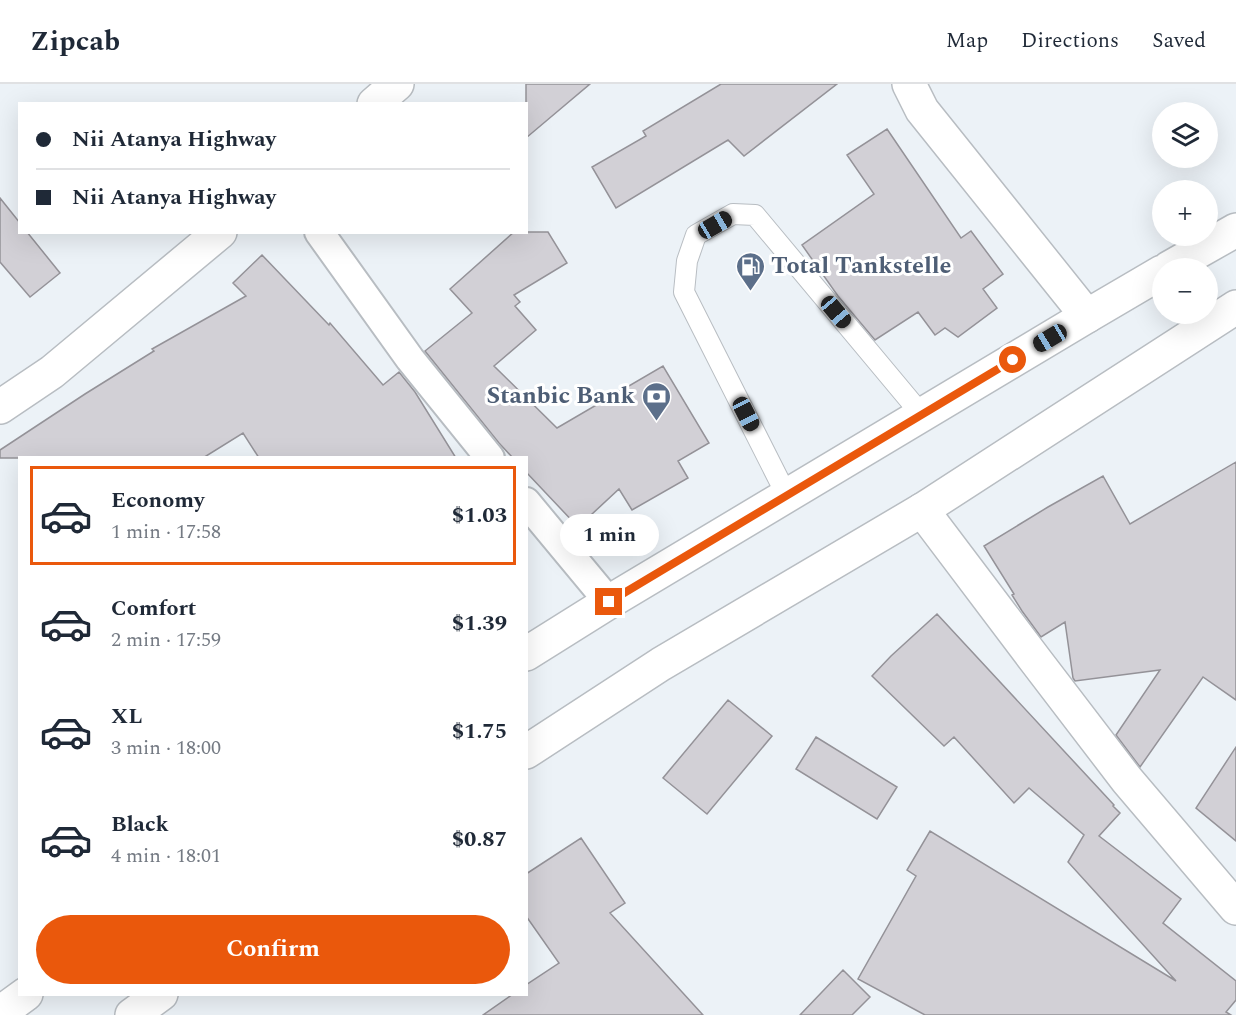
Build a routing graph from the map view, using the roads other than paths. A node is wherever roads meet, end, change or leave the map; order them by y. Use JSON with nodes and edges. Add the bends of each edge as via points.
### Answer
{"nodes":[{"id":1,"x":398,"y":84,"type":"edge"},
{"id":2,"x":909,"y":84,"type":"edge"},
{"id":3,"x":376,"y":102,"type":"edge"},
{"id":4,"x":1236,"y":230,"type":"edge"},
{"id":5,"x":218,"y":234,"type":"edge"},
{"id":6,"x":320,"y":234,"type":"edge"},
{"id":7,"x":1187,"y":258,"type":"edge"},
{"id":8,"x":1152,"y":278,"type":"edge"},
{"id":9,"x":1236,"y":307,"type":"edge"},
{"id":10,"x":1087,"y":316,"type":"junction"},
{"id":11,"x":0,"y":407,"type":"edge"},
{"id":12,"x":922,"y":415,"type":"junction"},
{"id":13,"x":488,"y":456,"type":"edge"},
{"id":14,"x":787,"y":496,"type":"junction"},
{"id":15,"x":528,"y":504,"type":"edge"},
{"id":16,"x":922,"y":510,"type":"junction"},
{"id":17,"x":609,"y":602,"type":"junction"},
{"id":18,"x":528,"y":653,"type":"edge"},
{"id":19,"x":528,"y":751,"type":"edge"},
{"id":20,"x":1236,"y":908,"type":"edge"},
{"id":21,"x":23,"y":996,"type":"edge"},
{"id":22,"x":158,"y":996,"type":"edge"},
{"id":23,"x":0,"y":1013,"type":"edge"},
{"id":24,"x":132,"y":1015,"type":"edge"}],
"edges":[{"from":1,"to":3,"type":"main road"},
{"from":2,"to":10,"type":"main road","via":[[922,110]]},
{"from":4,"to":7,"type":"main road"},
{"from":5,"to":11,"type":"main road","via":[[52,372]]},
{"from":6,"to":13,"type":"street","via":[[410,359]]},
{"from":8,"to":10,"type":"main road"},
{"from":9,"to":16,"type":"main road"},
{"from":10,"to":12,"type":"main road"},
{"from":12,"to":14,"type":"main road"},
{"from":12,"to":14,"type":"lane","via":[[755,215],[733,214],[696,235],[687,261],[684,292]]},
{"from":14,"to":17,"type":"main road"},
{"from":15,"to":17,"type":"street"},
{"from":16,"to":19,"type":"main road","via":[[661,664]]},
{"from":16,"to":20,"type":"main road","via":[[1127,780]]},
{"from":17,"to":18,"type":"main road"},
{"from":21,"to":23,"type":"main road"},
{"from":22,"to":24,"type":"main road"}]}
